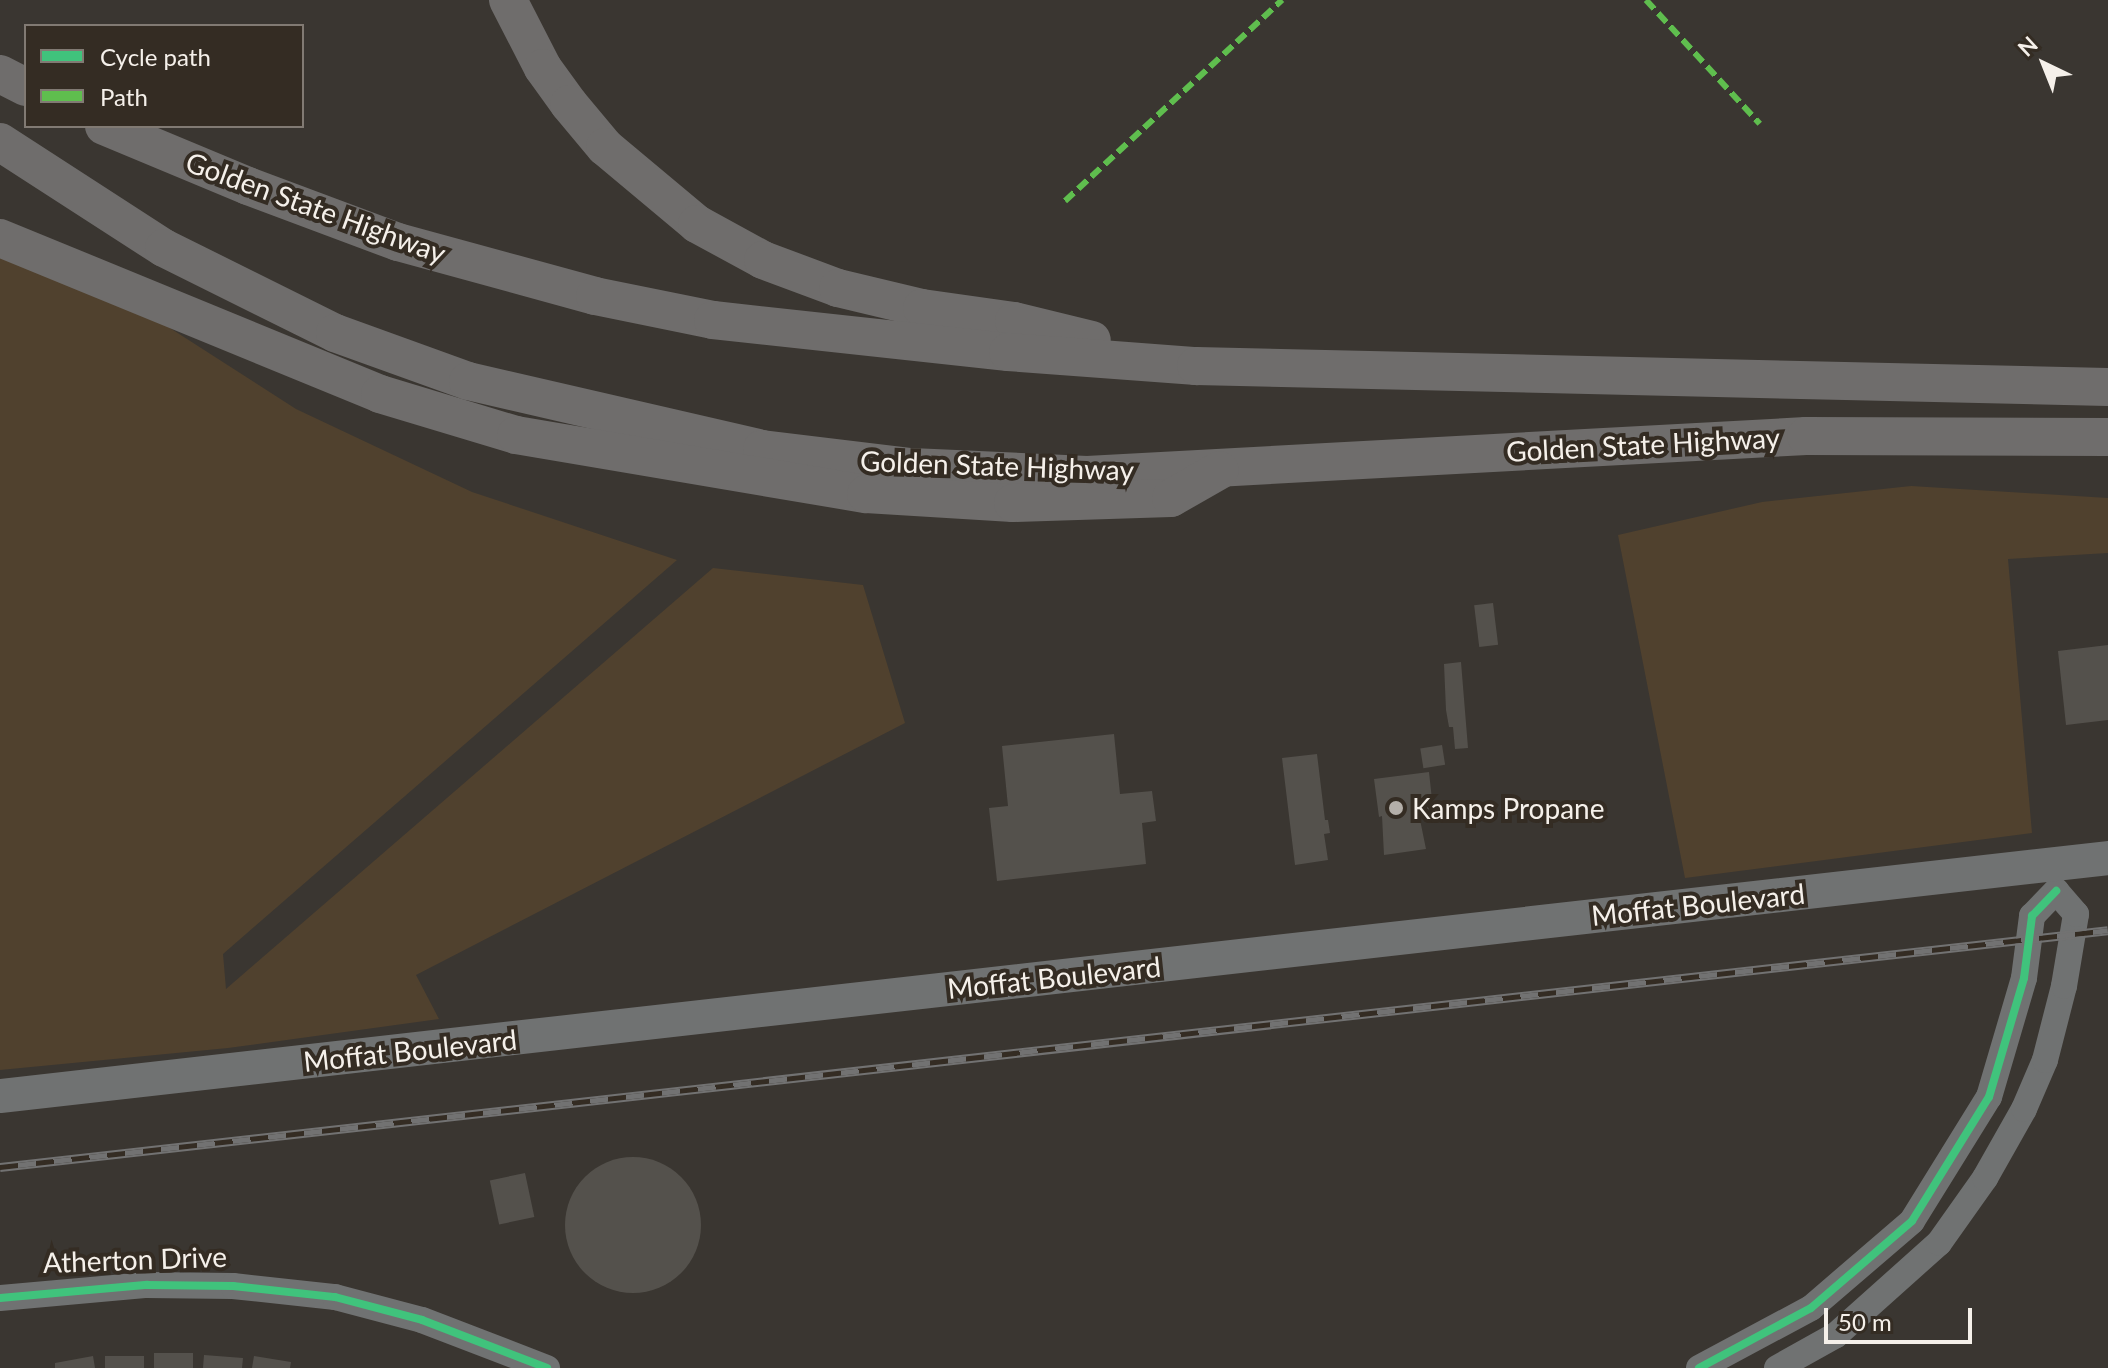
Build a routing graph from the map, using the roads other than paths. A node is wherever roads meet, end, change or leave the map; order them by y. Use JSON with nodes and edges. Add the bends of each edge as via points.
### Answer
{"nodes":[{"id":1,"x":508,"y":0,"type":"edge"},
{"id":2,"x":0,"y":74,"type":"edge"},
{"id":3,"x":24,"y":86,"type":"edge"},
{"id":4,"x":109,"y":128,"type":"edge"},
{"id":5,"x":0,"y":142,"type":"edge"},
{"id":6,"x":0,"y":238,"type":"edge"},
{"id":7,"x":1196,"y":366,"type":"junction"},
{"id":8,"x":2108,"y":387,"type":"edge"},
{"id":9,"x":2108,"y":437,"type":"edge"},
{"id":10,"x":1226,"y":466,"type":"junction"},
{"id":11,"x":2108,"y":858,"type":"edge"},
{"id":12,"x":2055,"y":877,"type":"junction"},
{"id":13,"x":0,"y":1096,"type":"edge"},
{"id":14,"x":0,"y":1298,"type":"edge"},
{"id":15,"x":547,"y":1368,"type":"edge"},
{"id":16,"x":1699,"y":1368,"type":"edge"},
{"id":17,"x":1777,"y":1368,"type":"edge"}],
"edges":[{"from":1,"to":7,"type":"highway","via":[[543,68],[605,147],[697,224],[763,260],[838,288],[922,308],[1014,321]]},
{"from":2,"to":3,"type":"highway"},
{"from":4,"to":7,"type":"highway","name":"Golden State Highway","via":[[398,242],[595,296],[713,320]]},
{"from":5,"to":10,"type":"highway","name":"Golden State Highway","via":[[164,248],[335,333],[468,381],[762,449],[911,467],[1087,475]]},
{"from":6,"to":10,"type":"highway","via":[[380,394],[516,435],[866,494],[1013,503],[1171,498]]},
{"from":7,"to":8,"type":"highway","name":"Golden State Highway"},
{"from":9,"to":10,"type":"highway","name":"Golden State Highway","via":[[1806,436]]},
{"from":11,"to":12,"type":"main road","name":"Moffat Boulevard"},
{"from":12,"to":13,"type":"main road","name":"Moffat Boulevard"},
{"from":12,"to":16,"type":"street","via":[[2032,916],[2024,978],[1989,1097],[1912,1221],[1811,1308]]},
{"from":12,"to":17,"type":"street","via":[[2076,914],[2064,986],[2045,1060],[1985,1178],[1939,1243],[1836,1335]]},
{"from":14,"to":15,"type":"street","name":"Atherton Drive","via":[[147,1285],[233,1286],[335,1297],[422,1320]]}]}
